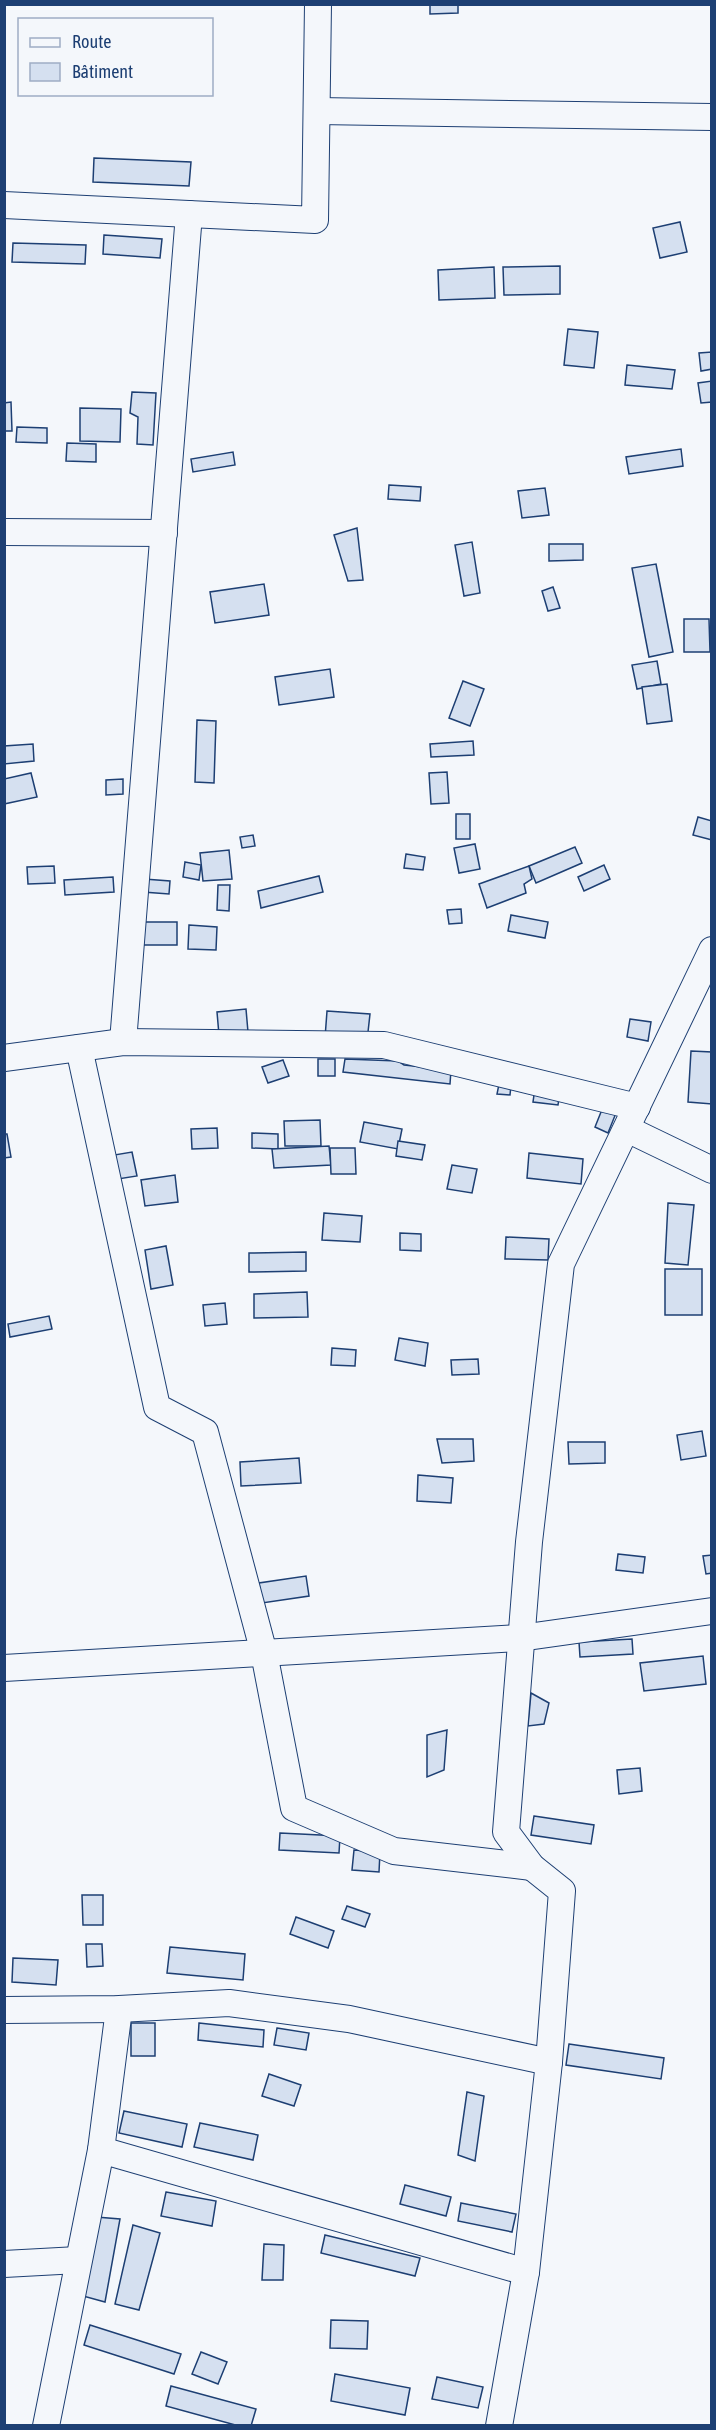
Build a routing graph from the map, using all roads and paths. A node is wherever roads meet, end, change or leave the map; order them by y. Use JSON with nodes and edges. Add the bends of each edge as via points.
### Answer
{"nodes":[{"id":1,"x":318,"y":4,"type":"edge"},
{"id":2,"x":317,"y":111,"type":"junction"},
{"id":3,"x":711,"y":117,"type":"edge"},
{"id":4,"x":4,"y":205,"type":"edge"},
{"id":5,"x":189,"y":214,"type":"junction"},
{"id":6,"x":4,"y":532,"type":"edge"},
{"id":7,"x":164,"y":533,"type":"junction"},
{"id":8,"x":711,"y":950,"type":"edge"},
{"id":9,"x":123,"y":1042,"type":"junction"},
{"id":10,"x":79,"y":1048,"type":"junction"},
{"id":11,"x":4,"y":1058,"type":"edge"},
{"id":12,"x":632,"y":1118,"type":"junction"},
{"id":13,"x":711,"y":1170,"type":"edge"},
{"id":14,"x":711,"y":1611,"type":"edge"},
{"id":15,"x":520,"y":1638,"type":"junction"},
{"id":16,"x":264,"y":1653,"type":"junction"},
{"id":17,"x":4,"y":1668,"type":"edge"},
{"id":18,"x":532,"y":1867,"type":"junction"},
{"id":19,"x":119,"y":2009,"type":"junction"},
{"id":20,"x":4,"y":2010,"type":"edge"},
{"id":21,"x":549,"y":2062,"type":"junction"},
{"id":22,"x":101,"y":2150,"type":"junction"},
{"id":23,"x":78,"y":2260,"type":"junction"},
{"id":24,"x":4,"y":2264,"type":"edge"},
{"id":25,"x":526,"y":2272,"type":"junction"},
{"id":26,"x":46,"y":2426,"type":"edge"},
{"id":27,"x":500,"y":2426,"type":"edge"}],
"edges":[{"from":1,"to":2,"type":"street"},
{"from":2,"to":3,"type":"street"},
{"from":2,"to":5,"type":"street","via":[[315,220]]},
{"from":4,"to":5,"type":"street"},
{"from":5,"to":7,"type":"street"},
{"from":6,"to":7,"type":"street"},
{"from":7,"to":9,"type":"street"},
{"from":8,"to":12,"type":"street"},
{"from":9,"to":10,"type":"street"},
{"from":9,"to":12,"type":"street","via":[[384,1045]]},
{"from":10,"to":11,"type":"street"},
{"from":10,"to":16,"type":"street","via":[[157,1407],[205,1432]]},
{"from":12,"to":13,"type":"street"},
{"from":12,"to":15,"type":"street","via":[[561,1264]]},
{"from":14,"to":15,"type":"street"},
{"from":15,"to":16,"type":"street"},
{"from":15,"to":18,"type":"street","via":[[506,1832]]},
{"from":16,"to":17,"type":"street"},
{"from":16,"to":18,"type":"street","via":[[294,1808],[394,1851]]},
{"from":18,"to":21,"type":"street","via":[[562,1891]]},
{"from":19,"to":20,"type":"street"},
{"from":19,"to":21,"type":"street","via":[[229,2003],[349,2019]]},
{"from":19,"to":22,"type":"street"},
{"from":21,"to":25,"type":"street"},
{"from":22,"to":23,"type":"street"},
{"from":22,"to":25,"type":"street"},
{"from":23,"to":24,"type":"street"},
{"from":23,"to":26,"type":"street"},
{"from":25,"to":27,"type":"street"}]}
